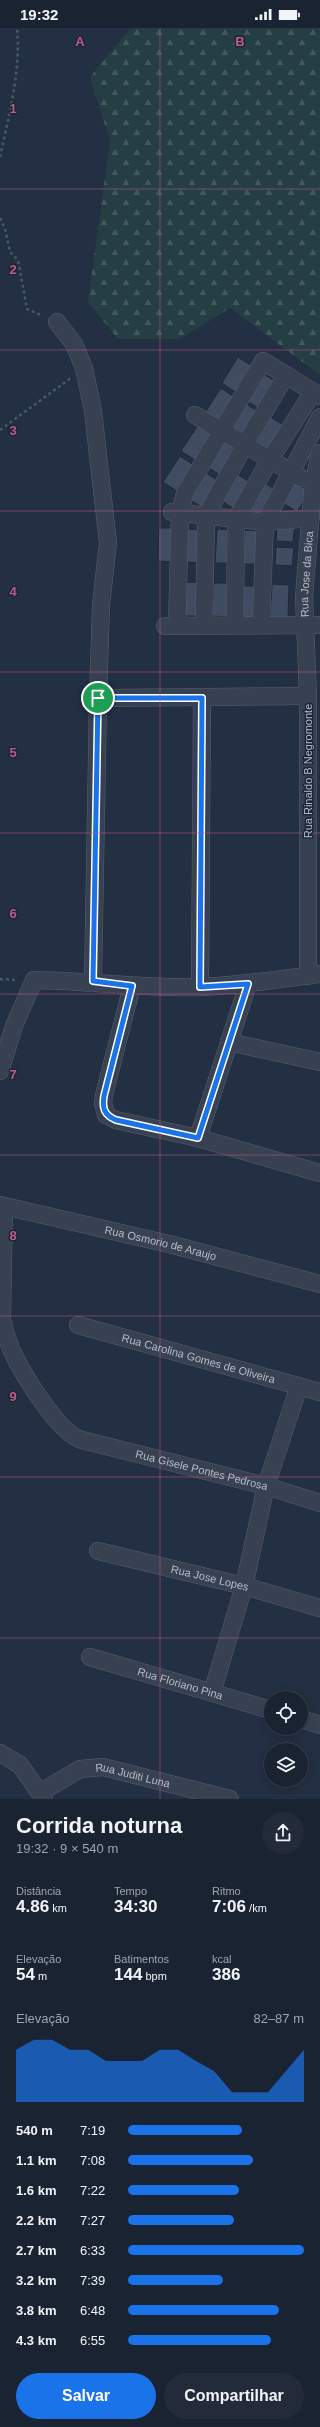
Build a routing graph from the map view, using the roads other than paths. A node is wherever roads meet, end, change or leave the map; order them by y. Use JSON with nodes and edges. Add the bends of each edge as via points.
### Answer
{"nodes":[{"id":1,"x":57,"y":322,"type":"road end"},
{"id":2,"x":286,"y":375,"type":"junction"},
{"id":3,"x":316,"y":394,"type":"edge"},
{"id":4,"x":195,"y":415,"type":"dead end"},
{"id":5,"x":320,"y":417,"type":"edge"},
{"id":6,"x":220,"y":432,"type":"junction"},
{"id":7,"x":244,"y":446,"type":"junction"},
{"id":8,"x":320,"y":453,"type":"edge"},
{"id":9,"x":269,"y":461,"type":"junction"},
{"id":10,"x":292,"y":472,"type":"junction"},
{"id":11,"x":314,"y":485,"type":"junction"},
{"id":12,"x":176,"y":512,"type":"junction"},
{"id":13,"x":206,"y":516,"type":"junction"},
{"id":14,"x":236,"y":518,"type":"junction"},
{"id":15,"x":311,"y":518,"type":"junction"},
{"id":16,"x":265,"y":522,"type":"junction"},
{"id":17,"x":204,"y":625,"type":"junction"},
{"id":18,"x":235,"y":625,"type":"junction"},
{"id":19,"x":262,"y":625,"type":"junction"},
{"id":20,"x":312,"y":625,"type":"edge"},
{"id":21,"x":308,"y":696,"type":"junction"},
{"id":22,"x":98,"y":698,"type":"junction"},
{"id":23,"x":202,"y":698,"type":"junction"},
{"id":24,"x":314,"y":975,"type":"edge"},
{"id":25,"x":93,"y":981,"type":"junction"},
{"id":26,"x":248,"y":984,"type":"junction"},
{"id":27,"x":132,"y":986,"type":"junction"},
{"id":28,"x":200,"y":987,"type":"junction"},
{"id":29,"x":229,"y":1042,"type":"junction"},
{"id":30,"x":320,"y":1062,"type":"edge"},
{"id":31,"x":0,"y":1072,"type":"edge"},
{"id":32,"x":198,"y":1138,"type":"junction"},
{"id":33,"x":320,"y":1173,"type":"edge"},
{"id":34,"x":2,"y":1206,"type":"edge"},
{"id":35,"x":320,"y":1284,"type":"edge"},
{"id":36,"x":78,"y":1325,"type":"dead end"},
{"id":37,"x":298,"y":1386,"type":"junction"},
{"id":38,"x":320,"y":1392,"type":"edge"},
{"id":39,"x":266,"y":1486,"type":"junction"},
{"id":40,"x":320,"y":1503,"type":"edge"},
{"id":41,"x":98,"y":1551,"type":"dead end"},
{"id":42,"x":244,"y":1586,"type":"junction"},
{"id":43,"x":320,"y":1608,"type":"edge"},
{"id":44,"x":90,"y":1657,"type":"dead end"},
{"id":45,"x":212,"y":1693,"type":"junction"},
{"id":46,"x":264,"y":1708,"type":"edge"},
{"id":47,"x":308,"y":1721,"type":"edge"},
{"id":48,"x":320,"y":1724,"type":"edge"},
{"id":49,"x":0,"y":1753,"type":"edge"},
{"id":50,"x":42,"y":1796,"type":"edge"},
{"id":51,"x":230,"y":1799,"type":"edge"}],
"edges":[{"from":1,"to":22,"type":"street","via":[[74,344],[84,368],[93,411],[108,543],[101,605]]},
{"from":2,"to":3,"type":"street"},
{"from":2,"to":6,"type":"street","via":[[263,361]]},
{"from":2,"to":7,"type":"street"},
{"from":3,"to":9,"type":"street"},
{"from":4,"to":6,"type":"street"},
{"from":5,"to":10,"type":"street"},
{"from":6,"to":7,"type":"street"},
{"from":6,"to":12,"type":"street"},
{"from":7,"to":9,"type":"street"},
{"from":7,"to":13,"type":"street"},
{"from":8,"to":11,"type":"street","name":"Rua Jose da Bica"},
{"from":9,"to":10,"type":"street"},
{"from":9,"to":14,"type":"street"},
{"from":10,"to":11,"type":"street"},
{"from":10,"to":16,"type":"street"},
{"from":11,"to":15,"type":"street","name":"Rua Jose da Bica"},
{"from":12,"to":13,"type":"street"},
{"from":12,"to":17,"type":"street","via":[[171,626]]},
{"from":13,"to":14,"type":"street"},
{"from":13,"to":17,"type":"street"},
{"from":14,"to":16,"type":"street"},
{"from":14,"to":18,"type":"street"},
{"from":15,"to":16,"type":"street"},
{"from":15,"to":20,"type":"street","name":"Rua Jose da Bica","via":[[304,597]]},
{"from":16,"to":19,"type":"street"},
{"from":17,"to":18,"type":"street"},
{"from":18,"to":19,"type":"street"},
{"from":19,"to":20,"type":"street"},
{"from":20,"to":21,"type":"street","name":"Rua Jose da Bica"},
{"from":21,"to":23,"type":"street","name":"Rua Rinaldo B Negromonte"},
{"from":21,"to":24,"type":"street","name":"Rua Rinaldo B Negromonte"},
{"from":22,"to":23,"type":"street","name":"Rua Rinaldo B Negromonte"},
{"from":22,"to":25,"type":"street"},
{"from":23,"to":28,"type":"street"},
{"from":24,"to":26,"type":"street"},
{"from":25,"to":27,"type":"street"},
{"from":25,"to":31,"type":"street","via":[[34,980],[14,1026]]},
{"from":26,"to":28,"type":"street"},
{"from":26,"to":29,"type":"street"},
{"from":27,"to":28,"type":"street"},
{"from":27,"to":32,"type":"street","via":[[103,1108],[109,1117]]},
{"from":29,"to":30,"type":"street"},
{"from":29,"to":32,"type":"street"},
{"from":32,"to":33,"type":"street"},
{"from":34,"to":35,"type":"street","name":"Rua Osmorio de Araujo","via":[[174,1245]]},
{"from":34,"to":39,"type":"street","name":"Rua Gisele Pontes Pedrosa","via":[[2,1319],[10,1348],[60,1425],[69,1434],[82,1440]]},
{"from":36,"to":37,"type":"street","name":"Rua Carolina Gomes de Oliveira"},
{"from":37,"to":38,"type":"street","name":"Rua Carolina Gomes de Oliveira"},
{"from":37,"to":39,"type":"street"},
{"from":39,"to":40,"type":"street","name":"Rua Gisele Pontes Pedrosa"},
{"from":39,"to":42,"type":"street"},
{"from":41,"to":42,"type":"street","name":"Rua Jose Lopes"},
{"from":42,"to":43,"type":"street","name":"Rua Jose Lopes"},
{"from":42,"to":45,"type":"street"},
{"from":44,"to":45,"type":"street","name":"Rua Floriano Pina"},
{"from":45,"to":46,"type":"street","name":"Rua Floriano Pina"},
{"from":47,"to":48,"type":"street"},
{"from":49,"to":50,"type":"street","via":[[20,1765]]},
{"from":50,"to":51,"type":"street","name":"Rua Juditi Luna","via":[[80,1769],[103,1767]]}]}
